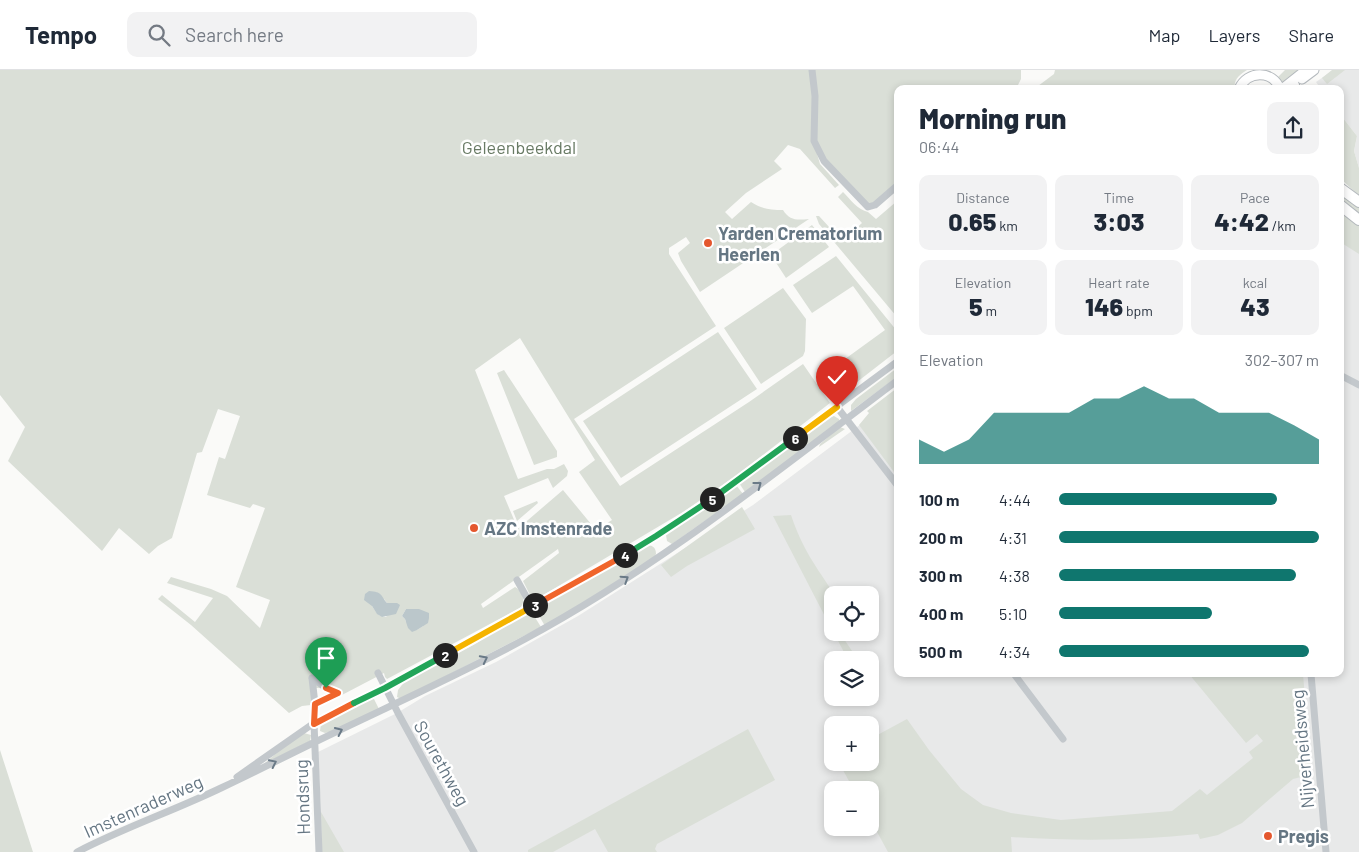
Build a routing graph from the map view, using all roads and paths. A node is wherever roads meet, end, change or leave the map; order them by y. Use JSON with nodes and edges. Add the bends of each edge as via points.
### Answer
{"nodes":[{"id":1,"x":812,"y":70,"type":"edge"},
{"id":2,"x":1280,"y":70,"type":"edge"},
{"id":3,"x":1306,"y":70,"type":"edge"},
{"id":4,"x":1314,"y":70,"type":"edge"},
{"id":5,"x":1271,"y":74,"type":"edge"},
{"id":6,"x":1241,"y":85,"type":"edge"},
{"id":7,"x":1248,"y":85,"type":"edge"},
{"id":8,"x":1279,"y":85,"type":"edge"},
{"id":9,"x":1286,"y":85,"type":"edge"},
{"id":10,"x":1295,"y":85,"type":"edge"},
{"id":11,"x":894,"y":188,"type":"edge"},
{"id":12,"x":1344,"y":191,"type":"edge"},
{"id":13,"x":1359,"y":202,"type":"edge"},
{"id":14,"x":1344,"y":207,"type":"edge"},
{"id":15,"x":1359,"y":220,"type":"edge"},
{"id":16,"x":894,"y":365,"type":"edge"},
{"id":17,"x":1344,"y":377,"type":"edge"},
{"id":18,"x":894,"y":383,"type":"edge"},
{"id":19,"x":1359,"y":385,"type":"edge"},
{"id":20,"x":837,"y":407,"type":"junction"},
{"id":21,"x":846,"y":419,"type":"junction"},
{"id":22,"x":894,"y":481,"type":"edge"},
{"id":23,"x":517,"y":580,"type":"dead end"},
{"id":24,"x":532,"y":607,"type":"junction"},
{"id":25,"x":378,"y":674,"type":"dead end"},
{"id":26,"x":1016,"y":677,"type":"edge"},
{"id":27,"x":1311,"y":677,"type":"edge"},
{"id":28,"x":385,"y":688,"type":"junction"},
{"id":29,"x":315,"y":704,"type":"dead end"},
{"id":30,"x":394,"y":705,"type":"junction"},
{"id":31,"x":314,"y":724,"type":"junction"},
{"id":32,"x":1063,"y":740,"type":"dead end"},
{"id":33,"x":316,"y":742,"type":"junction"},
{"id":34,"x":220,"y":789,"type":"junction"},
{"id":35,"x":77,"y":852,"type":"edge"},
{"id":36,"x":319,"y":852,"type":"edge"},
{"id":37,"x":474,"y":852,"type":"edge"},
{"id":38,"x":1326,"y":852,"type":"edge"}],
"edges":[{"from":1,"to":11,"type":"street","via":[[814,136],[824,161],[868,207]]},
{"from":2,"to":5,"type":"main road"},
{"from":3,"to":9,"type":"main road"},
{"from":4,"to":10,"type":"main road"},
{"from":5,"to":6,"type":"main road","via":[[1252,75]]},
{"from":5,"to":7,"type":"main road"},
{"from":5,"to":8,"type":"main road"},
{"from":12,"to":13,"type":"highway"},
{"from":14,"to":15,"type":"highway"},
{"from":16,"to":20,"type":"street","name":"Imstenraderweg"},
{"from":17,"to":19,"type":"street"},
{"from":18,"to":21,"type":"street","name":"Imstenraderweg"},
{"from":20,"to":21,"type":"street"},
{"from":20,"to":24,"type":"street","name":"Imstenraderweg","via":[[656,536]]},
{"from":21,"to":22,"type":"street"},
{"from":30,"to":21,"type":"street","name":"Imstenraderweg","one_way":true,"via":[[524,640],[596,598],[667,552]]},
{"from":23,"to":24,"type":"street"},
{"from":24,"to":28,"type":"street","name":"Imstenraderweg"},
{"from":25,"to":28,"type":"street","name":"Sourethweg"},
{"from":26,"to":32,"type":"street"},
{"from":27,"to":38,"type":"street","name":"Nijverheidsweg"},
{"from":28,"to":30,"type":"street","name":"Sourethweg"},
{"from":28,"to":31,"type":"street","name":"Imstenraderweg"},
{"from":29,"to":31,"type":"street","name":"Hondsrug"},
{"from":33,"to":30,"type":"street","name":"Imstenraderweg","one_way":true},
{"from":30,"to":37,"type":"street","name":"Sourethweg"},
{"from":31,"to":33,"type":"street","name":"Hondsrug"},
{"from":31,"to":34,"type":"street","name":"Imstenraderweg"},
{"from":34,"to":33,"type":"street","name":"Imstenraderweg","one_way":true},
{"from":33,"to":36,"type":"street","name":"Hondsrug"},
{"from":34,"to":35,"type":"street","name":"Imstenraderweg","via":[[108,835]]}]}
